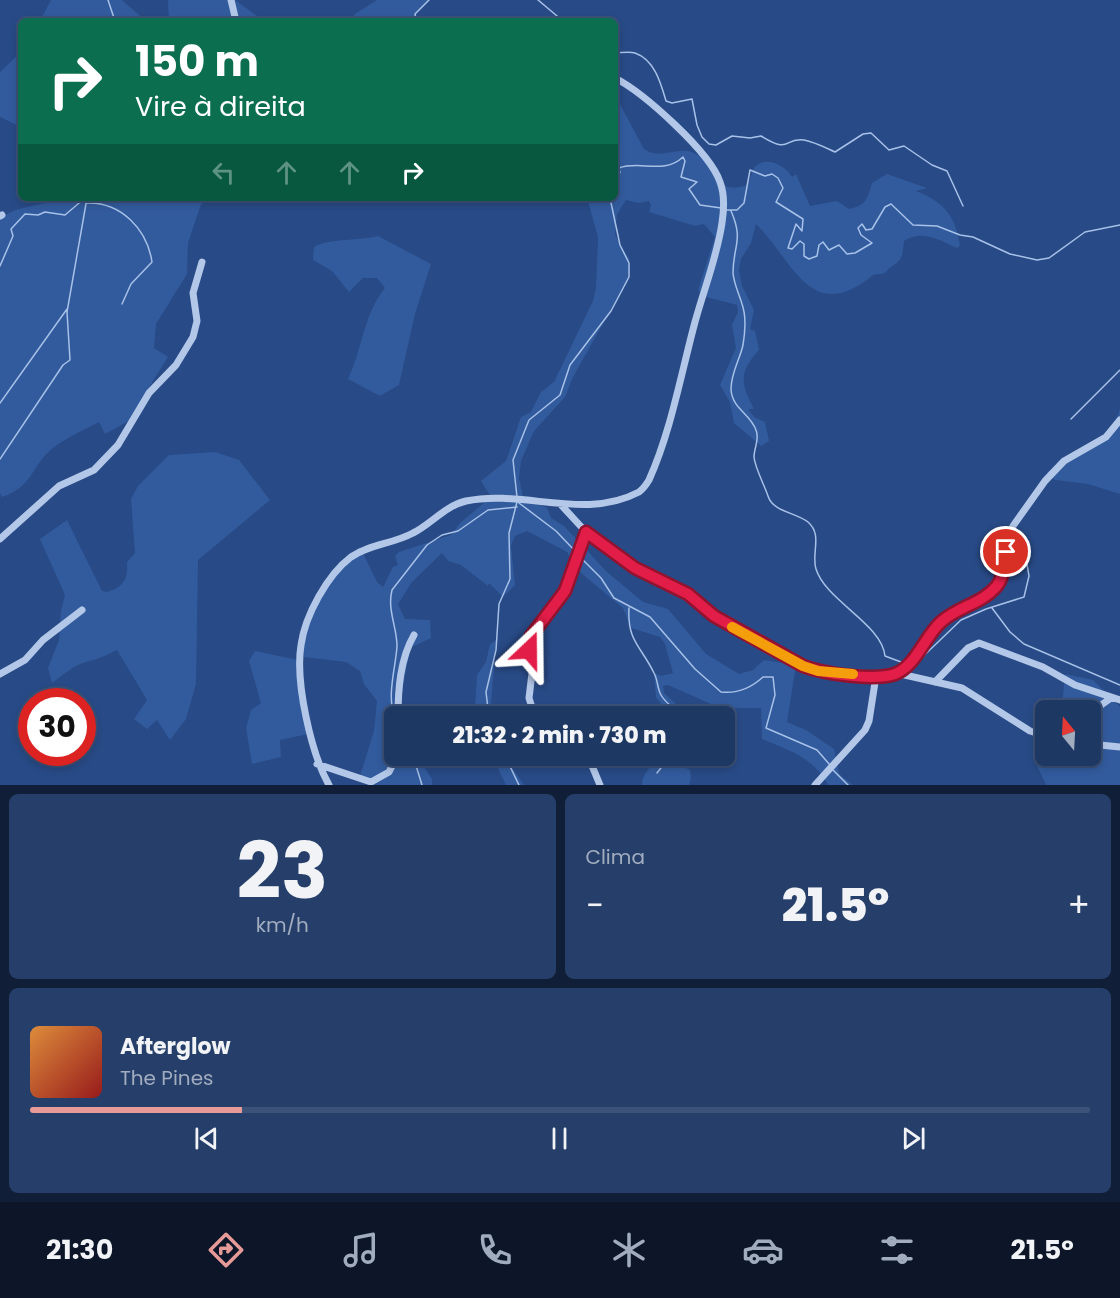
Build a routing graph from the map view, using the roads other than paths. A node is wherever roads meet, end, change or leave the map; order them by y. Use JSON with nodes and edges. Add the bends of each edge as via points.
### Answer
{"nodes":[{"id":1,"x":231,"y":0,"type":"edge"},
{"id":2,"x":235,"y":18,"type":"edge"},
{"id":3,"x":618,"y":80,"type":"edge"},
{"id":4,"x":202,"y":262,"type":"dead end"},
{"id":5,"x":1120,"y":420,"type":"edge"},
{"id":6,"x":562,"y":506,"type":"junction"},
{"id":7,"x":586,"y":532,"type":"junction"},
{"id":8,"x":0,"y":539,"type":"edge"},
{"id":9,"x":82,"y":610,"type":"dead end"},
{"id":10,"x":414,"y":635,"type":"dead end"},
{"id":11,"x":896,"y":673,"type":"junction"},
{"id":12,"x":0,"y":674,"type":"edge"},
{"id":13,"x":876,"y":676,"type":"junction"},
{"id":14,"x":935,"y":682,"type":"junction"},
{"id":15,"x":1111,"y":698,"type":"junction"},
{"id":16,"x":1120,"y":700,"type":"edge"},
{"id":17,"x":1101,"y":705,"type":"edge"},
{"id":18,"x":399,"y":706,"type":"edge"},
{"id":19,"x":532,"y":706,"type":"edge"},
{"id":20,"x":1035,"y":732,"type":"edge"},
{"id":21,"x":1101,"y":745,"type":"edge"},
{"id":22,"x":1120,"y":747,"type":"edge"},
{"id":23,"x":317,"y":764,"type":"junction"},
{"id":24,"x":392,"y":766,"type":"edge"},
{"id":25,"x":592,"y":766,"type":"edge"},
{"id":26,"x":329,"y":785,"type":"edge"},
{"id":27,"x":600,"y":785,"type":"edge"},
{"id":28,"x":815,"y":785,"type":"edge"}],
"edges":[{"from":1,"to":2,"type":"street"},
{"from":3,"to":6,"type":"street","via":[[642,96],[710,163],[720,180],[723,209],[715,256],[648,481],[639,492],[617,500]]},
{"from":4,"to":8,"type":"street","via":[[193,293],[197,321],[193,337],[172,371],[149,393],[118,445],[94,470],[58,486]]},
{"from":5,"to":11,"type":"street","via":[[1106,437],[1064,461],[1045,481],[1013,526],[998,585],[940,622],[907,666]]},
{"from":6,"to":7,"type":"street"},
{"from":6,"to":23,"type":"street","via":[[517,500],[458,504],[411,534],[355,555],[331,579],[303,633],[300,653]]},
{"from":7,"to":13,"type":"street","via":[[635,568],[688,594],[714,616],[803,666]]},
{"from":7,"to":19,"type":"street","via":[[565,591],[528,642],[533,665]]},
{"from":9,"to":12,"type":"street","via":[[43,640],[25,660]]},
{"from":10,"to":18,"type":"street","via":[[399,674]]},
{"from":11,"to":13,"type":"street"},
{"from":11,"to":14,"type":"street"},
{"from":13,"to":28,"type":"street","via":[[865,730]]},
{"from":14,"to":15,"type":"street","via":[[968,648],[979,644]]},
{"from":14,"to":20,"type":"street","via":[[973,693]]},
{"from":15,"to":16,"type":"street"},
{"from":15,"to":17,"type":"street"},
{"from":21,"to":22,"type":"street"},
{"from":23,"to":24,"type":"street","via":[[371,782]]},
{"from":23,"to":26,"type":"street"},
{"from":25,"to":27,"type":"street"}]}
